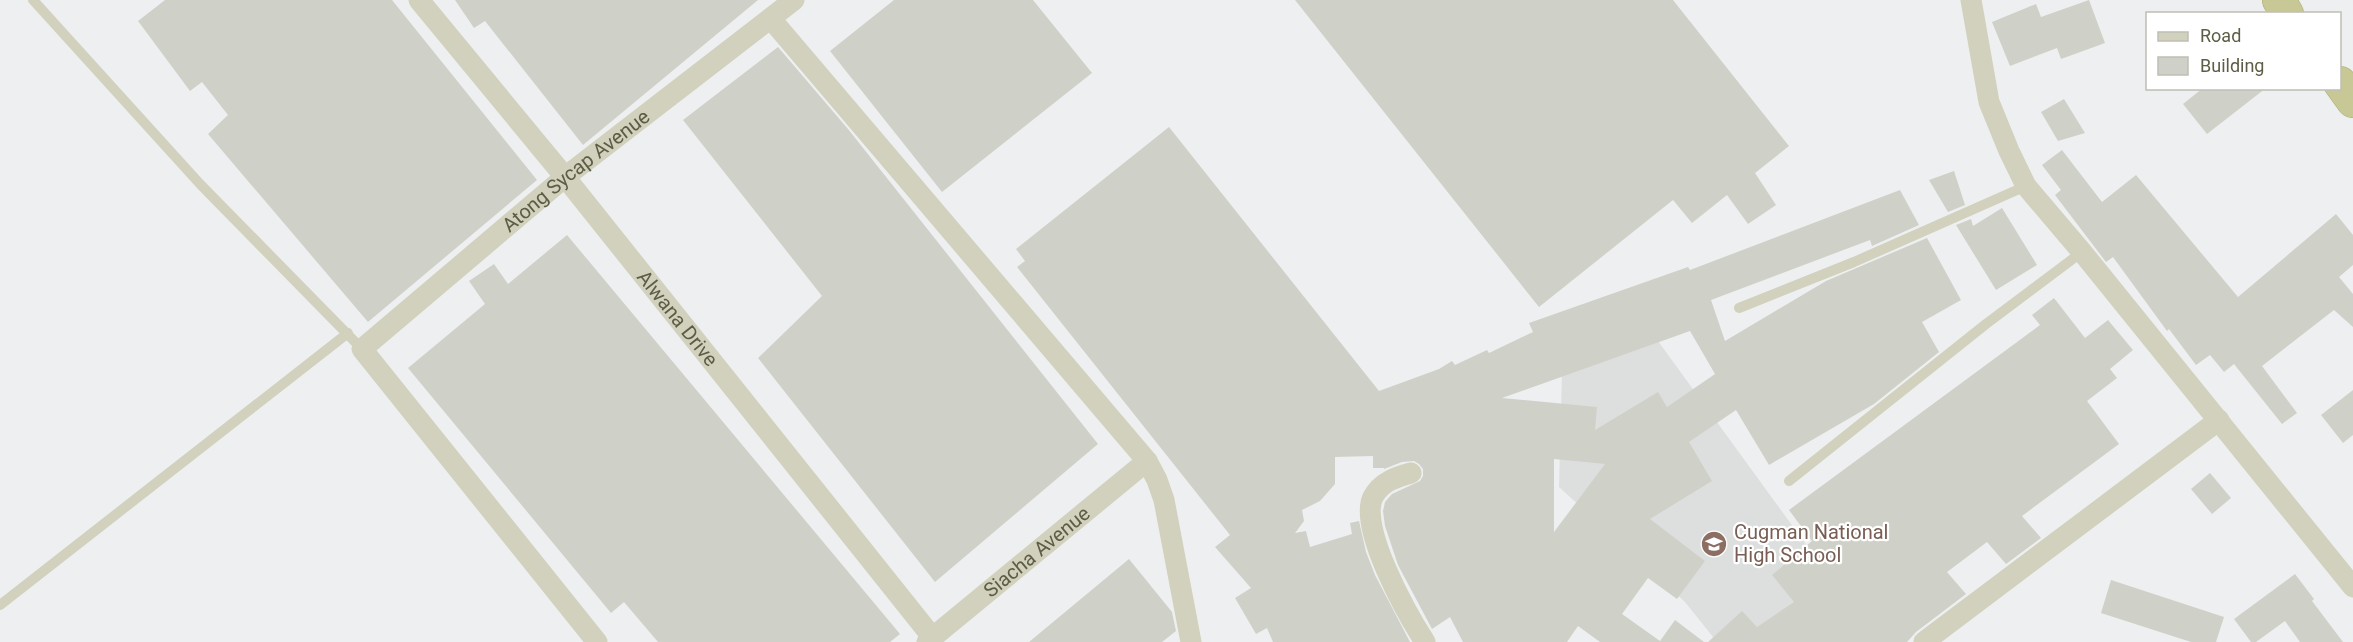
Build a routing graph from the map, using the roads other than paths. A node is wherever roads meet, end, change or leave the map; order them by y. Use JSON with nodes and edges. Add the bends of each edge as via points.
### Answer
{"nodes":[{"id":1,"x":33,"y":0,"type":"edge"},
{"id":2,"x":419,"y":0,"type":"edge"},
{"id":3,"x":794,"y":0,"type":"edge"},
{"id":4,"x":1971,"y":0,"type":"edge"},
{"id":5,"x":771,"y":19,"type":"junction"},
{"id":6,"x":2341,"y":84,"type":"edge"},
{"id":7,"x":2353,"y":101,"type":"edge"},
{"id":8,"x":565,"y":177,"type":"junction"},
{"id":9,"x":2026,"y":186,"type":"junction"},
{"id":10,"x":2082,"y":252,"type":"junction"},
{"id":11,"x":1738,"y":308,"type":"dead end"},
{"id":12,"x":355,"y":341,"type":"junction"},
{"id":13,"x":2219,"y":420,"type":"junction"},
{"id":14,"x":1147,"y":461,"type":"junction"},
{"id":15,"x":1411,"y":473,"type":"dead end"},
{"id":16,"x":1789,"y":481,"type":"dead end"},
{"id":17,"x":2353,"y":587,"type":"edge"},
{"id":18,"x":0,"y":605,"type":"edge"},
{"id":19,"x":930,"y":640,"type":"edge"},
{"id":20,"x":597,"y":642,"type":"edge"},
{"id":21,"x":1191,"y":642,"type":"edge"},
{"id":22,"x":1425,"y":642,"type":"edge"},
{"id":23,"x":1924,"y":642,"type":"edge"}],
"edges":[{"from":1,"to":12,"type":"lane","via":[[200,184]]},
{"from":2,"to":8,"type":"street","name":"Alwana Drive"},
{"from":3,"to":5,"type":"street","name":"Atong Sycap Avenue"},
{"from":4,"to":9,"type":"street","via":[[1989,102]]},
{"from":5,"to":8,"type":"street","name":"Atong Sycap Avenue"},
{"from":5,"to":14,"type":"street"},
{"from":6,"to":7,"type":"highway"},
{"from":8,"to":12,"type":"street","name":"Atong Sycap Avenue"},
{"from":8,"to":19,"type":"street","name":"Alwana Drive"},
{"from":9,"to":10,"type":"street"},
{"from":9,"to":11,"type":"lane"},
{"from":10,"to":13,"type":"street"},
{"from":10,"to":16,"type":"lane"},
{"from":12,"to":18,"type":"lane"},
{"from":12,"to":20,"type":"street"},
{"from":13,"to":17,"type":"street"},
{"from":13,"to":23,"type":"street"},
{"from":14,"to":19,"type":"street","name":"Siacha Avenue"},
{"from":14,"to":21,"type":"street","via":[[1164,500]]},
{"from":15,"to":22,"type":"street","via":[[1380,487],[1370,505],[1369,520],[1385,564]]}]}
